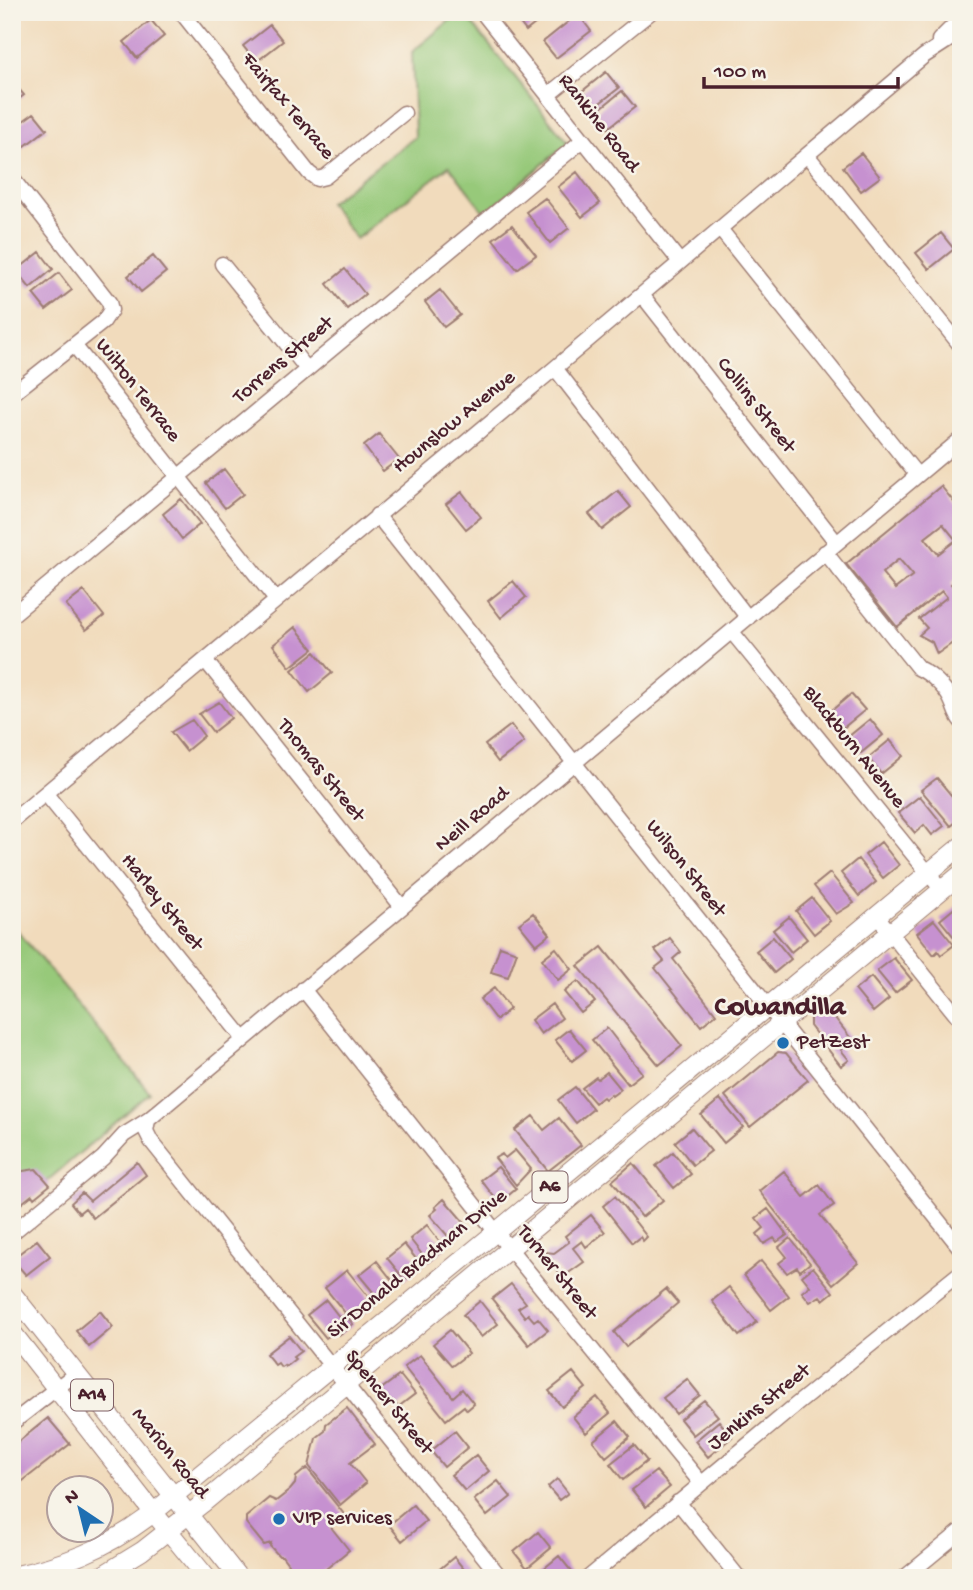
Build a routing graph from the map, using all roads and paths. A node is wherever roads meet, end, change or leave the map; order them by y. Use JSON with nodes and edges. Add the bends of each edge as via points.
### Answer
{"nodes":[{"id":1,"x":181,"y":12,"type":"edge"},
{"id":2,"x":482,"y":12,"type":"edge"},
{"id":3,"x":652,"y":12,"type":"edge"},
{"id":4,"x":961,"y":18,"type":"edge"},
{"id":5,"x":961,"y":32,"type":"edge"},
{"id":6,"x":924,"y":56,"type":"junction"},
{"id":7,"x":548,"y":95,"type":"junction"},
{"id":8,"x":404,"y":113,"type":"dead end"},
{"id":9,"x":583,"y":140,"type":"junction"},
{"id":10,"x":807,"y":155,"type":"junction"},
{"id":11,"x":12,"y":178,"type":"edge"},
{"id":12,"x":720,"y":229,"type":"junction"},
{"id":13,"x":680,"y":262,"type":"junction"},
{"id":14,"x":222,"y":264,"type":"dead end"},
{"id":15,"x":642,"y":295,"type":"junction"},
{"id":16,"x":74,"y":345,"type":"junction"},
{"id":17,"x":961,"y":346,"type":"edge"},
{"id":18,"x":555,"y":368,"type":"junction"},
{"id":19,"x":307,"y":369,"type":"junction"},
{"id":20,"x":12,"y":394,"type":"edge"},
{"id":21,"x":961,"y":439,"type":"edge"},
{"id":22,"x":917,"y":475,"type":"junction"},
{"id":23,"x":178,"y":477,"type":"junction"},
{"id":24,"x":377,"y":514,"type":"junction"},
{"id":25,"x":830,"y":547,"type":"junction"},
{"id":26,"x":276,"y":600,"type":"junction"},
{"id":27,"x":12,"y":615,"type":"edge"},
{"id":28,"x":748,"y":618,"type":"junction"},
{"id":29,"x":732,"y":632,"type":"junction"},
{"id":30,"x":205,"y":660,"type":"junction"},
{"id":31,"x":961,"y":721,"type":"edge"},
{"id":32,"x":575,"y":763,"type":"junction"},
{"id":33,"x":46,"y":793,"type":"junction"},
{"id":34,"x":12,"y":821,"type":"edge"},
{"id":35,"x":961,"y":846,"type":"edge"},
{"id":36,"x":928,"y":873,"type":"junction"},
{"id":37,"x":961,"y":874,"type":"edge"},
{"id":38,"x":942,"y":890,"type":"junction"},
{"id":39,"x":402,"y":907,"type":"junction"},
{"id":40,"x":876,"y":915,"type":"junction"},
{"id":41,"x":891,"y":932,"type":"junction"},
{"id":42,"x":303,"y":989,"type":"junction"},
{"id":43,"x":767,"y":1005,"type":"junction"},
{"id":44,"x":961,"y":1021,"type":"edge"},
{"id":45,"x":782,"y":1024,"type":"junction"},
{"id":46,"x":244,"y":1040,"type":"junction"},
{"id":47,"x":148,"y":1120,"type":"junction"},
{"id":48,"x":496,"y":1232,"type":"junction"},
{"id":49,"x":12,"y":1233,"type":"edge"},
{"id":50,"x":961,"y":1249,"type":"edge"},
{"id":51,"x":510,"y":1250,"type":"junction"},
{"id":52,"x":961,"y":1272,"type":"edge"},
{"id":53,"x":12,"y":1293,"type":"edge"},
{"id":54,"x":12,"y":1332,"type":"edge"},
{"id":55,"x":331,"y":1365,"type":"junction"},
{"id":56,"x":75,"y":1374,"type":"junction"},
{"id":57,"x":346,"y":1385,"type":"junction"},
{"id":58,"x":57,"y":1388,"type":"junction"},
{"id":59,"x":12,"y":1423,"type":"edge"},
{"id":60,"x":244,"y":1470,"type":"junction"},
{"id":61,"x":701,"y":1483,"type":"junction"},
{"id":62,"x":136,"y":1491,"type":"junction"},
{"id":63,"x":174,"y":1496,"type":"junction"},
{"id":64,"x":678,"y":1502,"type":"junction"},
{"id":65,"x":153,"y":1513,"type":"junction"},
{"id":66,"x":189,"y":1515,"type":"junction"},
{"id":67,"x":168,"y":1530,"type":"junction"},
{"id":68,"x":961,"y":1531,"type":"edge"},
{"id":69,"x":214,"y":1547,"type":"junction"},
{"id":70,"x":142,"y":1551,"type":"junction"},
{"id":71,"x":85,"y":1555,"type":"junction"},
{"id":72,"x":191,"y":1557,"type":"junction"},
{"id":73,"x":12,"y":1576,"type":"edge"},
{"id":74,"x":98,"y":1578,"type":"edge"},
{"id":75,"x":207,"y":1578,"type":"edge"},
{"id":76,"x":239,"y":1578,"type":"edge"},
{"id":77,"x":501,"y":1578,"type":"edge"},
{"id":78,"x":588,"y":1578,"type":"edge"},
{"id":79,"x":739,"y":1578,"type":"edge"},
{"id":80,"x":904,"y":1578,"type":"edge"}],
"edges":[{"from":1,"to":8,"type":"street","name":"Fairfax Terrace","via":[[317,179]]},
{"from":2,"to":7,"type":"street","name":"Rankine Road"},
{"from":3,"to":7,"type":"street"},
{"from":4,"to":6,"type":"street","name":"Hounslow Avenue"},
{"from":5,"to":6,"type":"street","name":"Hounslow Avenue"},
{"from":6,"to":10,"type":"street","name":"Hounslow Avenue"},
{"from":7,"to":9,"type":"street","name":"Rankine Road"},
{"from":9,"to":13,"type":"street","name":"Rankine Road"},
{"from":9,"to":19,"type":"street","name":"Torrens Street"},
{"from":10,"to":12,"type":"street","name":"Hounslow Avenue"},
{"from":10,"to":17,"type":"street"},
{"from":11,"to":16,"type":"street","name":"Wilton Terrace","via":[[109,302],[111,310],[103,322]]},
{"from":12,"to":13,"type":"street","name":"Hounslow Avenue"},
{"from":12,"to":22,"type":"street"},
{"from":13,"to":15,"type":"street","name":"Hounslow Avenue"},
{"from":14,"to":19,"type":"street"},
{"from":15,"to":18,"type":"street","name":"Hounslow Avenue"},
{"from":15,"to":25,"type":"street","name":"Collins Street"},
{"from":16,"to":20,"type":"street"},
{"from":16,"to":23,"type":"street","name":"Wilton Terrace"},
{"from":18,"to":24,"type":"street","name":"Hounslow Avenue"},
{"from":18,"to":28,"type":"street"},
{"from":19,"to":23,"type":"street","name":"Torrens Street"},
{"from":21,"to":22,"type":"street","name":"Neill Road"},
{"from":22,"to":25,"type":"street","name":"Neill Road"},
{"from":23,"to":26,"type":"street","name":"Wilton Terrace"},
{"from":23,"to":27,"type":"street","name":"Torrens Street"},
{"from":24,"to":26,"type":"street","name":"Hounslow Avenue"},
{"from":24,"to":32,"type":"street","name":"Wilson Street"},
{"from":25,"to":28,"type":"street","name":"Neill Road"},
{"from":25,"to":31,"type":"street","name":"Collins Street","via":[[918,668],[930,674],[952,700]]},
{"from":26,"to":30,"type":"street","name":"Hounslow Avenue"},
{"from":28,"to":29,"type":"street","name":"Neill Road"},
{"from":29,"to":32,"type":"street","name":"Neill Road"},
{"from":29,"to":36,"type":"street","name":"Blackburn Avenue"},
{"from":30,"to":33,"type":"street","name":"Hounslow Avenue"},
{"from":30,"to":39,"type":"street","name":"Thomas Street"},
{"from":32,"to":39,"type":"street","name":"Neill Road"},
{"from":32,"to":43,"type":"street","name":"Wilson Street"},
{"from":33,"to":34,"type":"street","name":"Hounslow Avenue"},
{"from":33,"to":46,"type":"street","name":"Harley Street"},
{"from":35,"to":36,"type":"main road","name":"Sir Donald Bradman Drive","number":"A6"},
{"from":36,"to":38,"type":"street","name":"Blackburn Avenue"},
{"from":36,"to":40,"type":"main road","name":"Sir Donald Bradman Drive","number":"A6"},
{"from":37,"to":38,"type":"main road","number":"A6"},
{"from":38,"to":41,"type":"main road","number":"A6"},
{"from":39,"to":42,"type":"street","name":"Neill Road"},
{"from":40,"to":41,"type":"street"},
{"from":40,"to":43,"type":"main road","name":"Sir Donald Bradman Drive","number":"A6"},
{"from":41,"to":44,"type":"street"},
{"from":41,"to":45,"type":"main road","number":"A6"},
{"from":42,"to":46,"type":"street","name":"Neill Road"},
{"from":42,"to":48,"type":"street","name":"Turner Street"},
{"from":43,"to":45,"type":"street","name":"Wilson Street"},
{"from":43,"to":48,"type":"main road","name":"Sir Donald Bradman Drive","number":"A6"},
{"from":45,"to":50,"type":"street","name":"Wilson Street"},
{"from":45,"to":51,"type":"main road","number":"A6"},
{"from":46,"to":47,"type":"street","name":"Neill Road"},
{"from":47,"to":49,"type":"street","name":"Neill Road","via":[[124,1135]]},
{"from":47,"to":55,"type":"street","name":"Spencer Street","via":[[150,1140]]},
{"from":48,"to":51,"type":"street","name":"Turner Street"},
{"from":48,"to":55,"type":"main road","name":"Sir Donald Bradman Drive","number":"A6"},
{"from":51,"to":57,"type":"main road","number":"A6"},
{"from":51,"to":61,"type":"street","name":"Turner Street"},
{"from":52,"to":61,"type":"street","name":"Jenkins Street"},
{"from":53,"to":56,"type":"main road","name":"Marion Road","number":"A14"},
{"from":54,"to":58,"type":"main road","number":"A14"},
{"from":55,"to":57,"type":"street","name":"Spencer Street"},
{"from":55,"to":63,"type":"main road","name":"Sir Donald Bradman Drive","number":"A6"},
{"from":56,"to":58,"type":"street"},
{"from":56,"to":63,"type":"main road","name":"Marion Road","number":"A14"},
{"from":57,"to":60,"type":"main road","number":"A6"},
{"from":57,"to":77,"type":"street","name":"Spencer Street"},
{"from":58,"to":59,"type":"street"},
{"from":58,"to":62,"type":"main road","number":"A14"},
{"from":60,"to":66,"type":"main road","number":"A6"},
{"from":60,"to":69,"type":"main road","via":[[217,1501],[209,1518]]},
{"from":61,"to":64,"type":"street","name":"Jenkins Street"},
{"from":62,"to":65,"type":"main road","number":"A14"},
{"from":62,"to":71,"type":"main road","via":[[137,1503],[125,1526]]},
{"from":63,"to":65,"type":"main road","name":"Sir Donald Bradman Drive","number":"A6"},
{"from":63,"to":66,"type":"main road","name":"Marion Road","number":"A14"},
{"from":64,"to":78,"type":"street","name":"Jenkins Street"},
{"from":64,"to":79,"type":"street"},
{"from":65,"to":67,"type":"main road","number":"A14"},
{"from":65,"to":71,"type":"main road","name":"Sir Donald Bradman Drive","number":"A6"},
{"from":66,"to":67,"type":"main road","number":"A6"},
{"from":66,"to":69,"type":"main road","name":"Marion Road","number":"A14"},
{"from":67,"to":70,"type":"main road","number":"A6"},
{"from":67,"to":72,"type":"main road","number":"A14"},
{"from":68,"to":80,"type":"street"},
{"from":69,"to":76,"type":"main road","name":"Marion Road","number":"A14"},
{"from":70,"to":72,"type":"main road","via":[[172,1551]]},
{"from":70,"to":74,"type":"main road","number":"A6"},
{"from":71,"to":73,"type":"main road","name":"Sir Donald Bradman Drive","number":"A6"},
{"from":72,"to":75,"type":"main road","number":"A14"}]}
